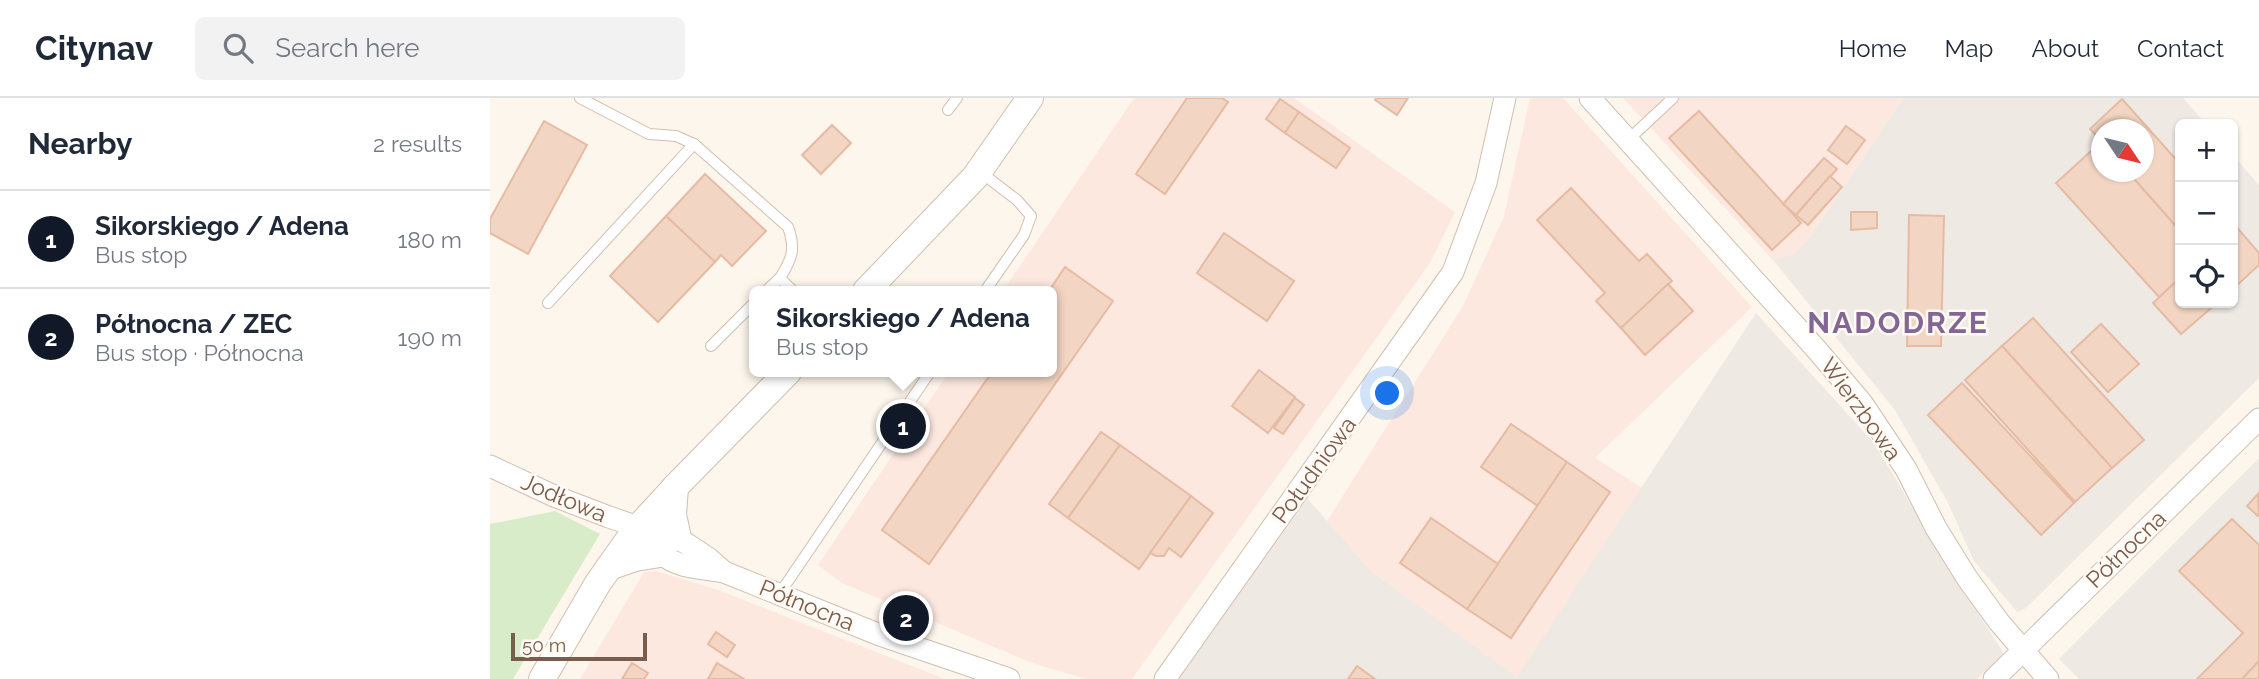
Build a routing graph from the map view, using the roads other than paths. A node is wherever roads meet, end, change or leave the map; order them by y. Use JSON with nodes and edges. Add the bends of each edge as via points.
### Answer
{"nodes":[{"id":1,"x":580,"y":98,"type":"edge"},
{"id":2,"x":957,"y":98,"type":"edge"},
{"id":3,"x":1505,"y":98,"type":"edge"},
{"id":4,"x":1590,"y":98,"type":"edge"},
{"id":5,"x":1673,"y":98,"type":"edge"},
{"id":6,"x":1022,"y":101,"type":"edge"},
{"id":7,"x":948,"y":110,"type":"dead end"},
{"id":8,"x":1628,"y":140,"type":"junction"},
{"id":9,"x":694,"y":144,"type":"junction"},
{"id":10,"x":979,"y":171,"type":"junction"},
{"id":11,"x":780,"y":278,"type":"junction"},
{"id":12,"x":771,"y":286,"type":"edge"},
{"id":13,"x":788,"y":286,"type":"edge"},
{"id":14,"x":871,"y":286,"type":"edge"},
{"id":15,"x":988,"y":286,"type":"edge"},
{"id":16,"x":548,"y":303,"type":"dead end"},
{"id":17,"x":749,"y":308,"type":"edge"},
{"id":18,"x":711,"y":345,"type":"dead end"},
{"id":19,"x":783,"y":377,"type":"edge"},
{"id":20,"x":927,"y":377,"type":"edge"},
{"id":21,"x":2259,"y":419,"type":"edge"},
{"id":22,"x":490,"y":466,"type":"edge"},
{"id":23,"x":675,"y":487,"type":"junction"},
{"id":24,"x":638,"y":527,"type":"junction"},
{"id":25,"x":669,"y":546,"type":"junction"},
{"id":26,"x":609,"y":567,"type":"junction"},
{"id":27,"x":780,"y":593,"type":"junction"},
{"id":28,"x":2023,"y":650,"type":"junction"},
{"id":29,"x":985,"y":675,"type":"edge"},
{"id":30,"x":542,"y":679,"type":"edge"},
{"id":31,"x":1009,"y":679,"type":"edge"},
{"id":32,"x":1165,"y":679,"type":"edge"},
{"id":33,"x":1994,"y":679,"type":"edge"},
{"id":34,"x":2048,"y":679,"type":"edge"}],
"edges":[{"from":1,"to":9,"type":"lane","via":[[649,134],[676,136]]},
{"from":2,"to":7,"type":"lane"},
{"from":3,"to":32,"type":"street","name":"Południowa","via":[[1486,183],[1453,272]]},
{"from":4,"to":8,"type":"street","name":"Wierzbowa"},
{"from":5,"to":8,"type":"lane"},
{"from":6,"to":10,"type":"street"},
{"from":8,"to":28,"type":"street","name":"Wierzbowa","via":[[1862,402],[1967,578]]},
{"from":9,"to":11,"type":"lane","via":[[788,227],[793,242],[790,262]]},
{"from":9,"to":16,"type":"lane"},
{"from":10,"to":14,"type":"street"},
{"from":10,"to":15,"type":"lane","via":[[1031,216]]},
{"from":11,"to":12,"type":"lane"},
{"from":11,"to":13,"type":"lane"},
{"from":17,"to":18,"type":"lane"},
{"from":19,"to":23,"type":"street"},
{"from":20,"to":27,"type":"lane"},
{"from":21,"to":28,"type":"street","name":"Północna"},
{"from":22,"to":24,"type":"street","name":"Jodłowa"},
{"from":23,"to":24,"type":"street"},
{"from":23,"to":25,"type":"street"},
{"from":24,"to":25,"type":"street","name":"Północna","via":[[663,531]]},
{"from":24,"to":26,"type":"street"},
{"from":25,"to":26,"type":"street"},
{"from":25,"to":27,"type":"street","name":"Północna","via":[[708,558],[724,572]]},
{"from":26,"to":30,"type":"street"},
{"from":27,"to":29,"type":"street","name":"Północna"},
{"from":28,"to":33,"type":"street","name":"Północna"},
{"from":28,"to":34,"type":"street","name":"Wierzbowa"},
{"from":29,"to":31,"type":"street","name":"Północna"}]}
